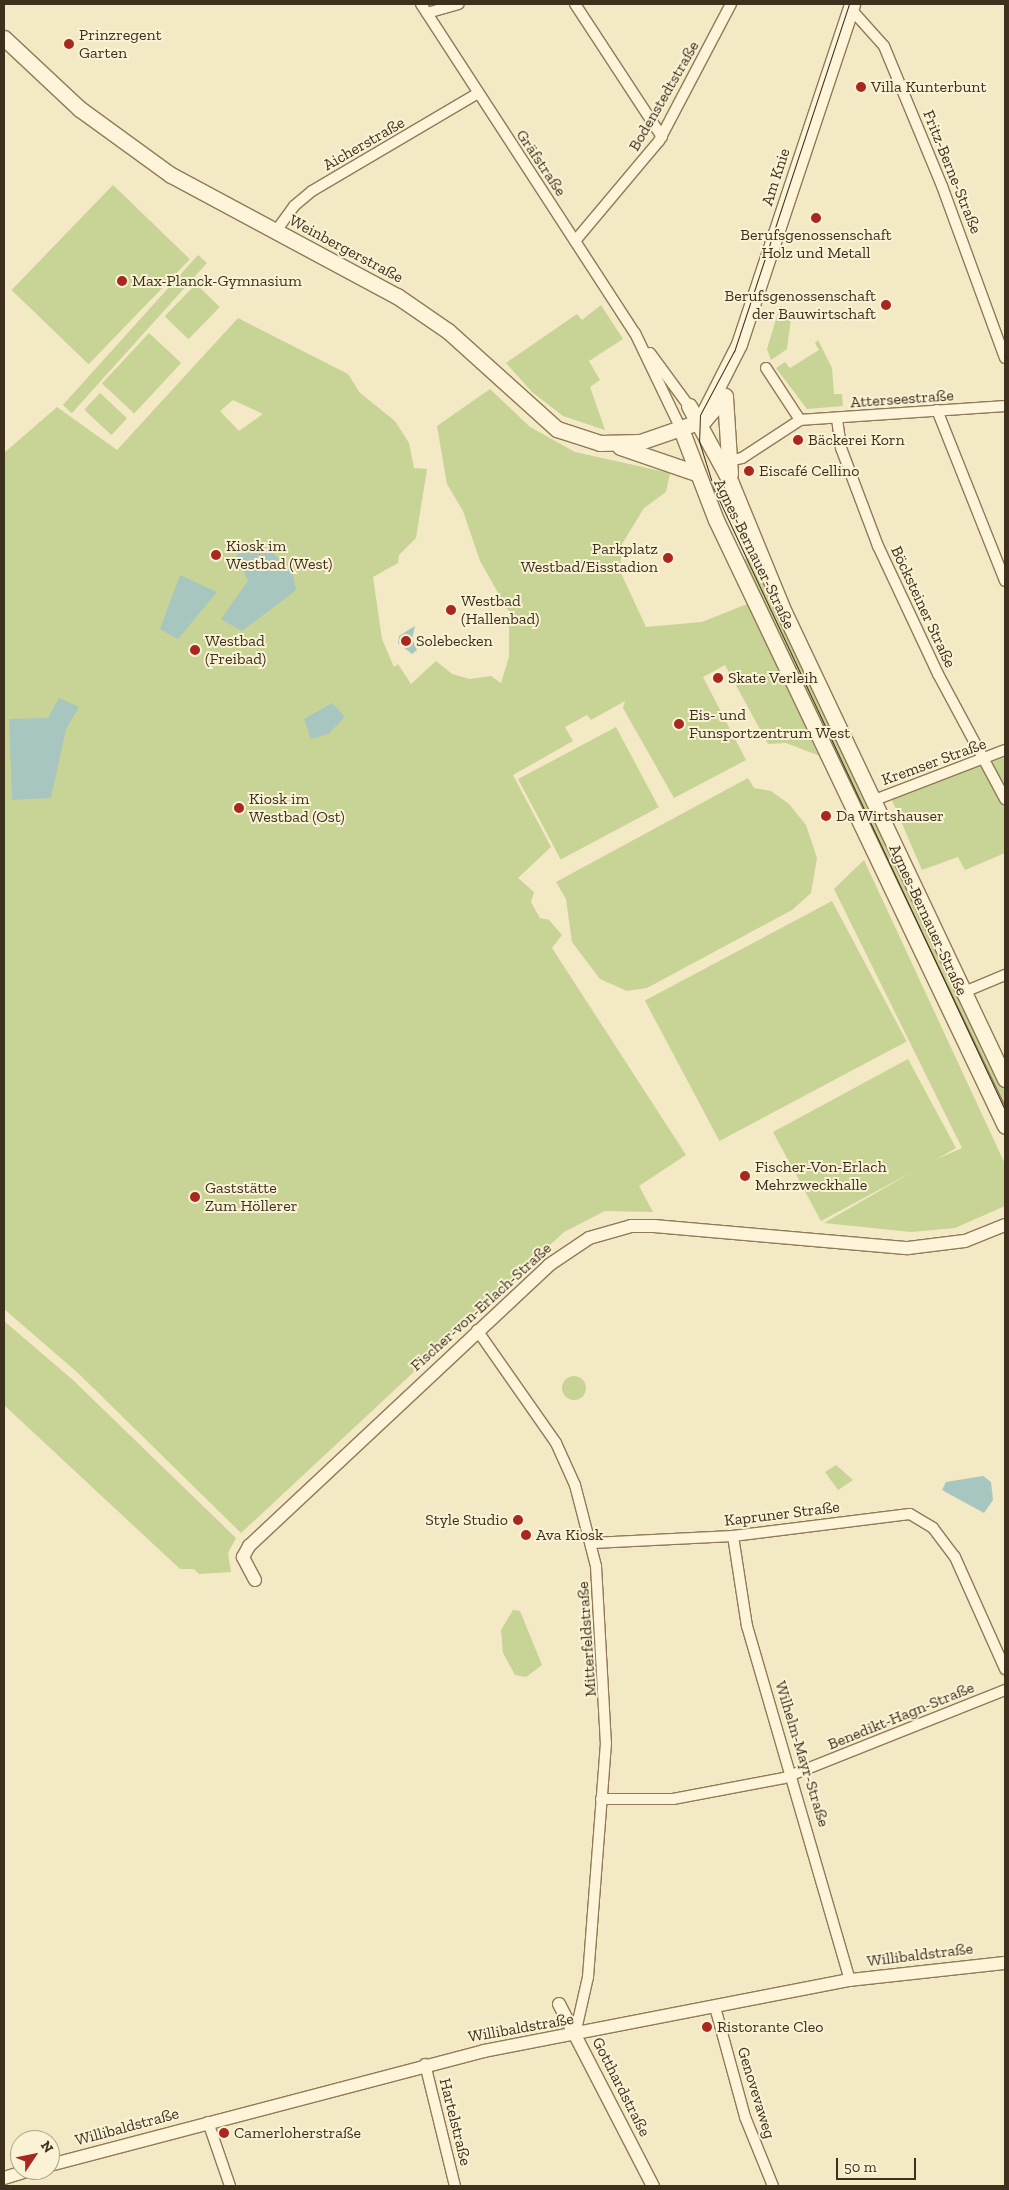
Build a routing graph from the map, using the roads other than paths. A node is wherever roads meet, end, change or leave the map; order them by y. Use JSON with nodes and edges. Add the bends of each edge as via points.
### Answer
{"nodes":[{"id":1,"x":459,"y":4,"type":"edge"},
{"id":2,"x":574,"y":4,"type":"edge"},
{"id":3,"x":731,"y":4,"type":"edge"},
{"id":4,"x":851,"y":6,"type":"edge"},
{"id":5,"x":424,"y":8,"type":"edge"},
{"id":6,"x":4,"y":38,"type":"edge"},
{"id":7,"x":477,"y":94,"type":"junction"},
{"id":8,"x":662,"y":137,"type":"junction"},
{"id":9,"x":276,"y":231,"type":"junction"},
{"id":10,"x":575,"y":241,"type":"junction"},
{"id":11,"x":638,"y":337,"type":"junction"},
{"id":12,"x":1005,"y":358,"type":"edge"},
{"id":13,"x":731,"y":361,"type":"junction"},
{"id":14,"x":766,"y":368,"type":"dead end"},
{"id":15,"x":725,"y":396,"type":"junction"},
{"id":16,"x":689,"y":406,"type":"junction"},
{"id":17,"x":1005,"y":406,"type":"edge"},
{"id":18,"x":937,"y":410,"type":"junction"},
{"id":19,"x":837,"y":418,"type":"junction"},
{"id":20,"x":800,"y":420,"type":"junction"},
{"id":21,"x":701,"y":427,"type":"junction"},
{"id":22,"x":726,"y":427,"type":"joint"},
{"id":23,"x":681,"y":429,"type":"junction"},
{"id":24,"x":610,"y":444,"type":"junction"},
{"id":25,"x":728,"y":462,"type":"junction"},
{"id":26,"x":696,"y":474,"type":"junction"},
{"id":27,"x":731,"y":482,"type":"junction"},
{"id":28,"x":1005,"y":581,"type":"edge"},
{"id":29,"x":1005,"y":750,"type":"edge"},
{"id":30,"x":984,"y":761,"type":"junction"},
{"id":31,"x":1005,"y":799,"type":"edge"},
{"id":32,"x":872,"y":801,"type":"junction"},
{"id":33,"x":1005,"y":975,"type":"edge"},
{"id":34,"x":962,"y":993,"type":"junction"},
{"id":35,"x":1005,"y":1079,"type":"edge"},
{"id":36,"x":1005,"y":1126,"type":"edge"},
{"id":37,"x":1005,"y":1225,"type":"edge"},
{"id":38,"x":478,"y":1330,"type":"junction"},
{"id":39,"x":733,"y":1536,"type":"junction"},
{"id":40,"x":593,"y":1542,"type":"junction"},
{"id":41,"x":255,"y":1580,"type":"dead end"},
{"id":42,"x":1005,"y":1669,"type":"edge"},
{"id":43,"x":1005,"y":1690,"type":"edge"},
{"id":44,"x":793,"y":1775,"type":"junction"},
{"id":45,"x":601,"y":1799,"type":"junction"},
{"id":46,"x":1005,"y":1966,"type":"edge"},
{"id":47,"x":850,"y":1980,"type":"junction"},
{"id":48,"x":559,"y":2004,"type":"dead end"},
{"id":49,"x":715,"y":2007,"type":"junction"},
{"id":50,"x":575,"y":2034,"type":"junction"},
{"id":51,"x":425,"y":2064,"type":"junction"},
{"id":52,"x":208,"y":2122,"type":"junction"},
{"id":53,"x":60,"y":2162,"type":"edge"},
{"id":54,"x":230,"y":2186,"type":"edge"},
{"id":55,"x":455,"y":2186,"type":"edge"},
{"id":56,"x":653,"y":2186,"type":"edge"},
{"id":57,"x":773,"y":2186,"type":"edge"}],
"edges":[{"from":1,"to":5,"type":"street"},
{"from":2,"to":8,"type":"street"},
{"from":3,"to":8,"type":"street","name":"Bodenstedtstraße"},
{"from":4,"to":12,"type":"street","name":"Fritz-Berne-Straße","via":[[884,46],[942,186]]},
{"from":4,"to":13,"type":"main road","name":"Am Knie"},
{"from":5,"to":7,"type":"street","name":"Gräfstraße"},
{"from":6,"to":9,"type":"main road","name":"Weinbergerstraße","via":[[126,144],[171,175]]},
{"from":7,"to":9,"type":"street","name":"Aicherstraße","via":[[312,191],[294,206]]},
{"from":7,"to":10,"type":"street","name":"Gräfstraße"},
{"from":8,"to":10,"type":"street","name":"Bodenstedtstraße"},
{"from":9,"to":24,"type":"main road","name":"Weinbergerstraße","via":[[397,296],[448,331],[543,421],[573,437]]},
{"from":10,"to":11,"type":"street","name":"Gräfstraße"},
{"from":11,"to":16,"type":"street","name":"Gräfstraße"},
{"from":11,"to":23,"type":"street","name":"Gräfstraße"},
{"from":13,"to":15,"type":"main road","name":"Am Knie"},
{"from":13,"to":21,"type":"main road","name":"Am Knie"},
{"from":14,"to":20,"type":"street"},
{"from":15,"to":21,"type":"main road","name":"Weinbergerstraße","via":[[717,411]]},
{"from":15,"to":22,"type":"main road","name":"Am Knie"},
{"from":16,"to":21,"type":"main road","name":"Agnes-Bernauer-Straße"},
{"from":16,"to":23,"type":"main road"},
{"from":17,"to":18,"type":"street","name":"Atterseestraße"},
{"from":18,"to":19,"type":"street","name":"Atterseestraße"},
{"from":18,"to":28,"type":"street"},
{"from":19,"to":20,"type":"street","name":"Atterseestraße"},
{"from":19,"to":30,"type":"street","name":"Böcksteiner Straße","via":[[841,448],[862,511],[934,666]]},
{"from":20,"to":25,"type":"street","via":[[742,458]]},
{"from":21,"to":23,"type":"main road","name":"Weinbergerstraße"},
{"from":21,"to":27,"type":"main road","name":"Agnes-Bernauer-Straße"},
{"from":22,"to":25,"type":"main road","name":"Agnes-Bernauer-Straße"},
{"from":23,"to":24,"type":"main road","name":"Weinbergerstraße","via":[[640,442]]},
{"from":23,"to":26,"type":"main road","name":"Agnes-Bernauer-Straße"},
{"from":24,"to":26,"type":"main road"},
{"from":25,"to":27,"type":"main road","name":"Agnes-Bernauer-Straße"},
{"from":26,"to":36,"type":"main road","name":"Agnes-Bernauer-Straße"},
{"from":27,"to":32,"type":"main road","name":"Agnes-Bernauer-Straße"},
{"from":29,"to":30,"type":"street","name":"Kremser Straße"},
{"from":30,"to":31,"type":"street","name":"Böcksteiner Straße"},
{"from":30,"to":32,"type":"street","name":"Kremser Straße"},
{"from":32,"to":34,"type":"main road","name":"Agnes-Bernauer-Straße"},
{"from":33,"to":34,"type":"street"},
{"from":34,"to":35,"type":"main road","name":"Agnes-Bernauer-Straße"},
{"from":37,"to":38,"type":"street","name":"Fischer-von-Erlach-Straße","via":[[965,1241],[908,1248],[631,1226],[607,1231],[571,1248]]},
{"from":38,"to":40,"type":"street","name":"Mitterfeldstraße","via":[[556,1443]]},
{"from":38,"to":41,"type":"street","name":"Fischer-von-Erlach-Straße","via":[[244,1552],[246,1568]]},
{"from":39,"to":40,"type":"street","name":"Kapruner Straße"},
{"from":39,"to":42,"type":"street","name":"Kapruner Straße","via":[[910,1514],[934,1528],[955,1557]]},
{"from":39,"to":44,"type":"street","name":"Wilhelm-Mayr-Straße","via":[[747,1626]]},
{"from":40,"to":45,"type":"street","name":"Mitterfeldstraße","via":[[607,1714]]},
{"from":43,"to":44,"type":"street","name":"Benedikt-Hagn-Straße"},
{"from":44,"to":45,"type":"street","name":"Benedikt-Hagn-Straße","via":[[673,1799]]},
{"from":44,"to":47,"type":"street","name":"Wilhelm-Mayr-Straße"},
{"from":45,"to":50,"type":"street","name":"Mitterfeldstraße","via":[[588,1977]]},
{"from":46,"to":47,"type":"street","name":"Willibaldstraße"},
{"from":47,"to":49,"type":"street","name":"Willibaldstraße"},
{"from":48,"to":50,"type":"street","name":"Gotthardstraße"},
{"from":49,"to":50,"type":"street","name":"Willibaldstraße"},
{"from":49,"to":57,"type":"street","name":"Genovevaweg","via":[[745,2117]]},
{"from":50,"to":51,"type":"street","name":"Willibaldstraße"},
{"from":50,"to":56,"type":"street","name":"Gotthardstraße"},
{"from":51,"to":52,"type":"street","name":"Willibaldstraße"},
{"from":51,"to":55,"type":"street","name":"Hartelstraße"},
{"from":52,"to":53,"type":"street","name":"Willibaldstraße"},
{"from":52,"to":54,"type":"street"}]}
